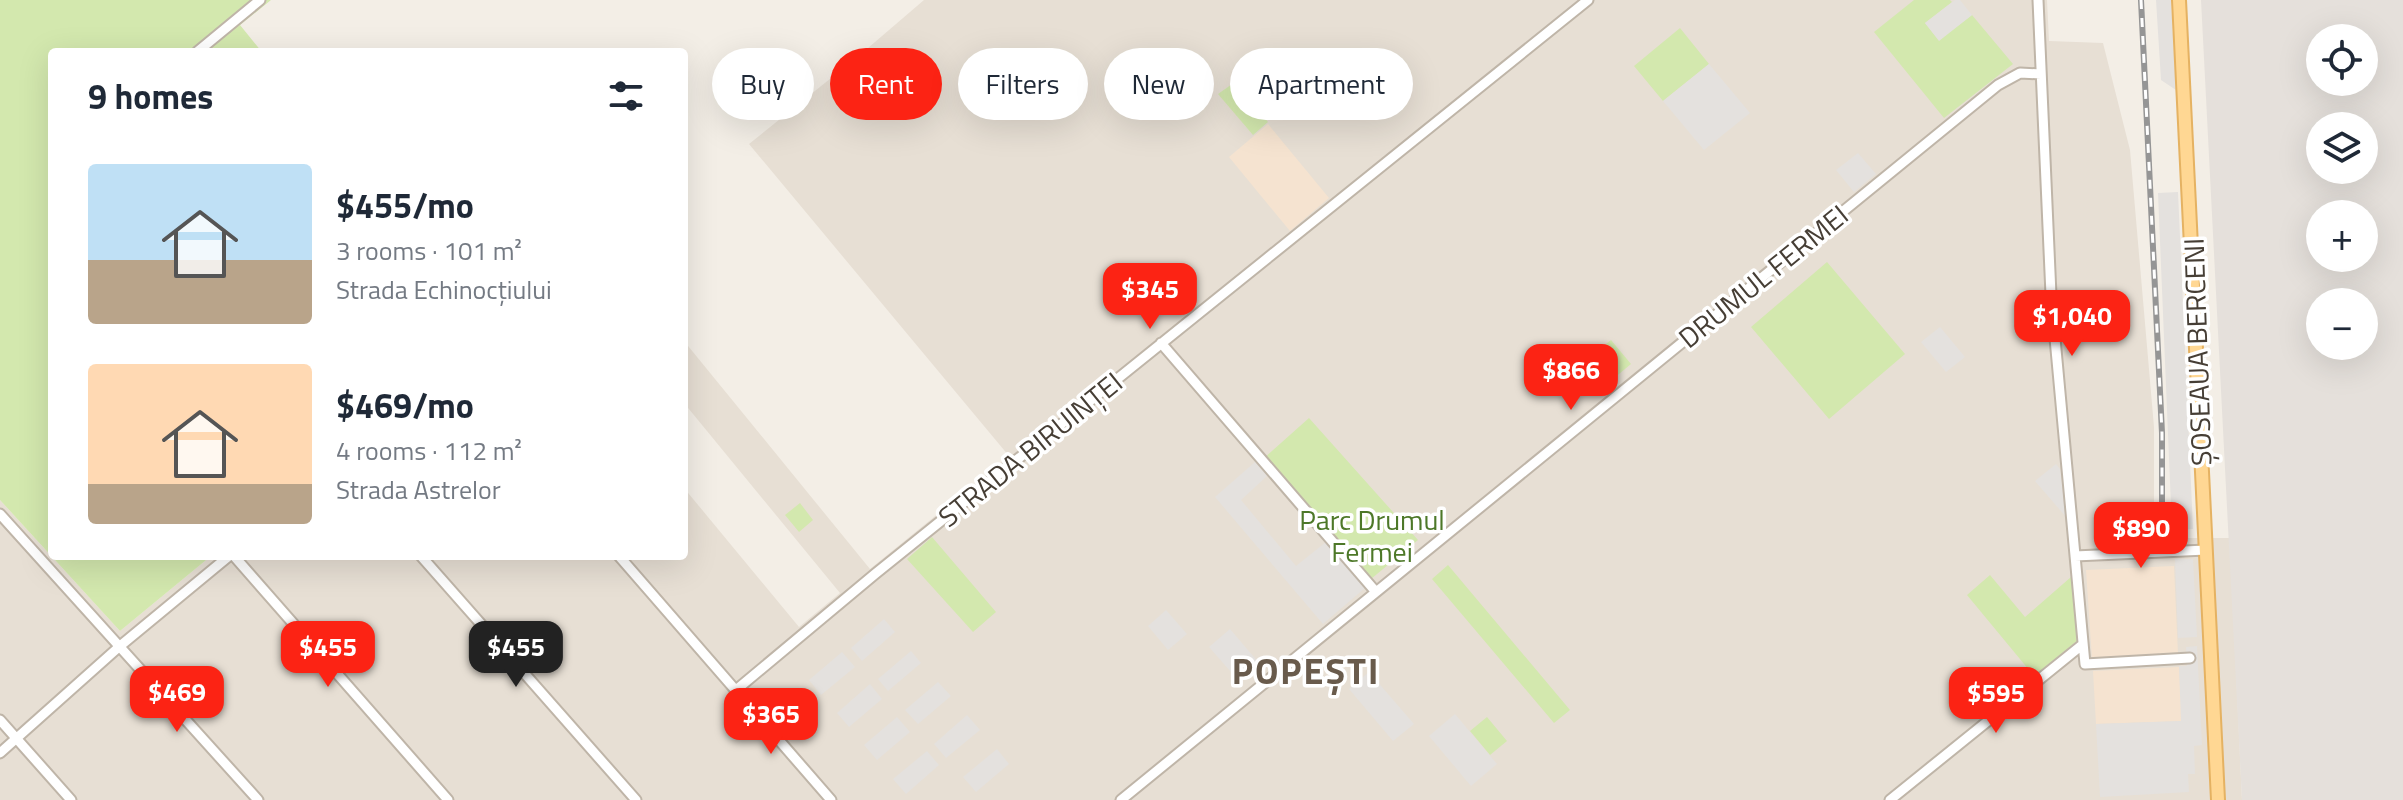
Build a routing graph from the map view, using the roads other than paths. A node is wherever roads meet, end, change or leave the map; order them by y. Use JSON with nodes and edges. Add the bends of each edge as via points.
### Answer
{"nodes":[{"id":1,"x":260,"y":0,"type":"edge"},
{"id":2,"x":1588,"y":0,"type":"edge"},
{"id":3,"x":2038,"y":0,"type":"edge"},
{"id":4,"x":2179,"y":0,"type":"edge"},
{"id":5,"x":202,"y":48,"type":"edge"},
{"id":6,"x":2041,"y":74,"type":"junction"},
{"id":7,"x":1161,"y":343,"type":"junction"},
{"id":8,"x":0,"y":514,"type":"edge"},
{"id":9,"x":2206,"y":550,"type":"junction"},
{"id":10,"x":2075,"y":556,"type":"junction"},
{"id":11,"x":227,"y":560,"type":"edge"},
{"id":12,"x":236,"y":560,"type":"edge"},
{"id":13,"x":425,"y":560,"type":"edge"},
{"id":14,"x":622,"y":560,"type":"edge"},
{"id":15,"x":1376,"y":592,"type":"junction"},
{"id":16,"x":2082,"y":645,"type":"junction"},
{"id":17,"x":120,"y":646,"type":"junction"},
{"id":18,"x":2190,"y":658,"type":"dead end"},
{"id":19,"x":736,"y":690,"type":"junction"},
{"id":20,"x":0,"y":720,"type":"edge"},
{"id":21,"x":16,"y":738,"type":"junction"},
{"id":22,"x":0,"y":753,"type":"edge"},
{"id":23,"x":71,"y":800,"type":"edge"},
{"id":24,"x":258,"y":800,"type":"edge"},
{"id":25,"x":448,"y":800,"type":"edge"},
{"id":26,"x":636,"y":800,"type":"edge"},
{"id":27,"x":831,"y":800,"type":"edge"},
{"id":28,"x":1121,"y":800,"type":"edge"},
{"id":29,"x":1890,"y":800,"type":"edge"},
{"id":30,"x":2218,"y":800,"type":"edge"}],
"edges":[{"from":1,"to":5,"type":"street"},
{"from":2,"to":7,"type":"street","name":"STRADA BIRUINȚEI"},
{"from":3,"to":6,"type":"street"},
{"from":4,"to":9,"type":"main road","name":"ȘOSEAUA BERCENI"},
{"from":6,"to":10,"type":"street","via":[[2051,295]]},
{"from":6,"to":15,"type":"street","name":"DRUMUL FERMEI","via":[[2020,73],[1998,85]]},
{"from":7,"to":15,"type":"street"},
{"from":7,"to":19,"type":"street","name":"STRADA BIRUINȚEI"},
{"from":8,"to":17,"type":"street"},
{"from":9,"to":10,"type":"street"},
{"from":9,"to":30,"type":"main road","name":"ȘOSEAUA BERCENI"},
{"from":10,"to":16,"type":"street"},
{"from":11,"to":17,"type":"street"},
{"from":12,"to":25,"type":"street"},
{"from":13,"to":26,"type":"street"},
{"from":14,"to":19,"type":"street"},
{"from":15,"to":28,"type":"street","name":"DRUMUL FERMEI"},
{"from":16,"to":18,"type":"street","via":[[2085,664]]},
{"from":16,"to":29,"type":"street"},
{"from":17,"to":21,"type":"street"},
{"from":17,"to":24,"type":"street"},
{"from":19,"to":27,"type":"street"},
{"from":20,"to":21,"type":"street"},
{"from":21,"to":22,"type":"street"},
{"from":21,"to":23,"type":"street"}]}
